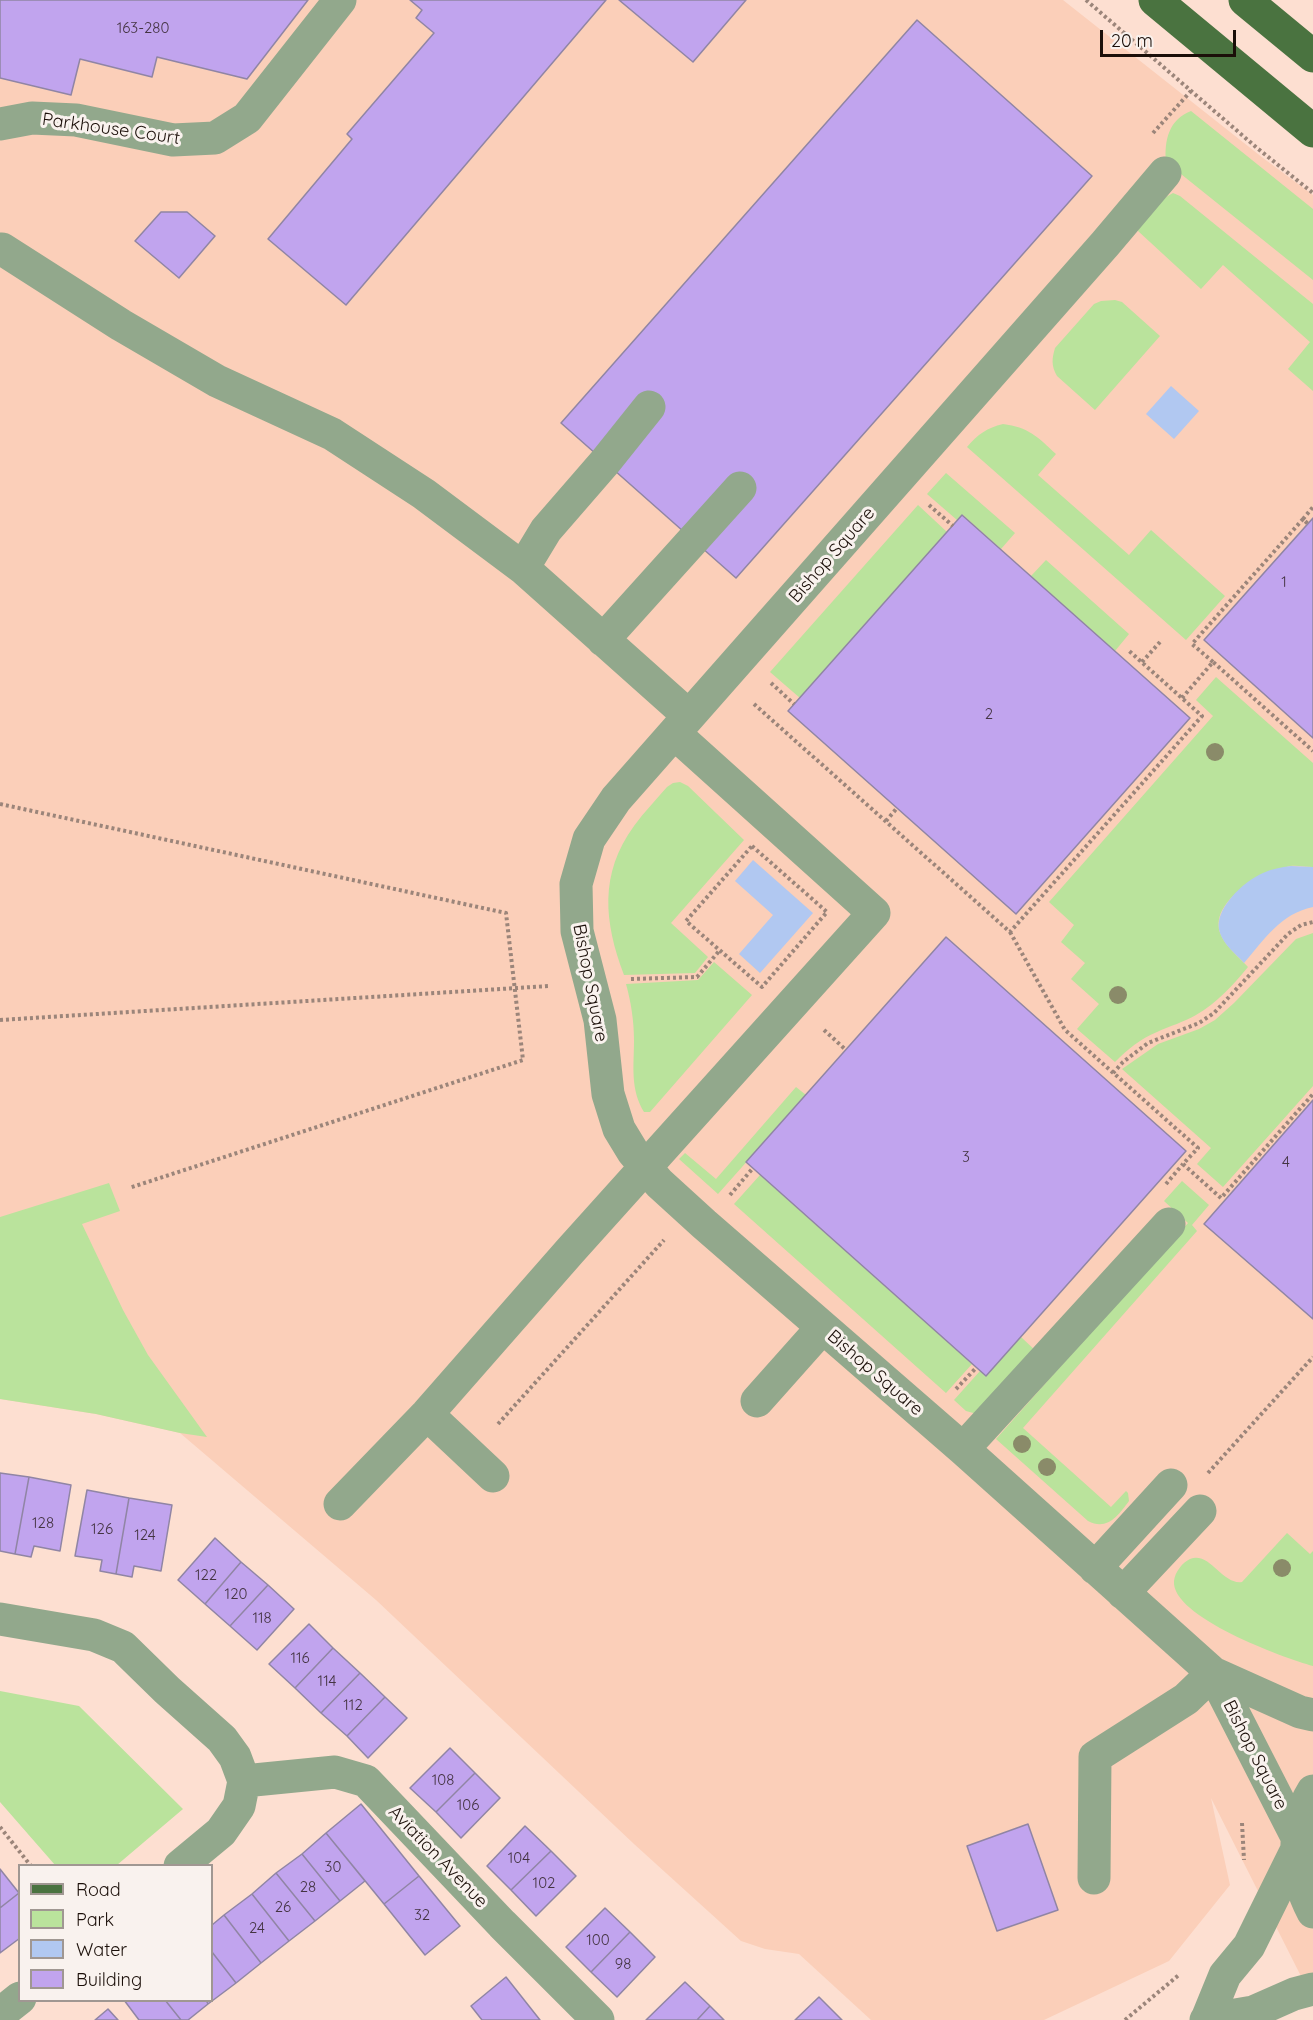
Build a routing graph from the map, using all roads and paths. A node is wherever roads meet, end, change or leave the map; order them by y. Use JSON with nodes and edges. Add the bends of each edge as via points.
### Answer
{"nodes":[{"id":1,"x":339,"y":0,"type":"edge"},
{"id":2,"x":1086,"y":0,"type":"edge"},
{"id":3,"x":1155,"y":0,"type":"edge"},
{"id":4,"x":1245,"y":0,"type":"edge"},
{"id":5,"x":1313,"y":56,"type":"edge"},
{"id":6,"x":0,"y":124,"type":"edge"},
{"id":7,"x":1313,"y":131,"type":"edge"},
{"id":8,"x":1165,"y":173,"type":"dead end"},
{"id":9,"x":1313,"y":193,"type":"edge"},
{"id":10,"x":2,"y":249,"type":"dead end"},
{"id":11,"x":649,"y":407,"type":"dead end"},
{"id":12,"x":740,"y":488,"type":"dead end"},
{"id":13,"x":926,"y":503,"type":"dead end"},
{"id":14,"x":1313,"y":507,"type":"edge"},
{"id":15,"x":1302,"y":519,"type":"junction"},
{"id":16,"x":1308,"y":524,"type":"dead end"},
{"id":17,"x":952,"y":526,"type":"dead end"},
{"id":18,"x":523,"y":568,"type":"junction"},
{"id":19,"x":603,"y":640,"type":"junction"},
{"id":20,"x":1160,"y":642,"type":"dead end"},
{"id":21,"x":1128,"y":650,"type":"dead end"},
{"id":22,"x":1142,"y":662,"type":"junction"},
{"id":23,"x":1213,"y":662,"type":"junction"},
{"id":24,"x":768,"y":680,"type":"dead end"},
{"id":25,"x":1182,"y":698,"type":"junction"},
{"id":26,"x":750,"y":700,"type":"dead end"},
{"id":27,"x":794,"y":704,"type":"dead end"},
{"id":28,"x":681,"y":725,"type":"junction"},
{"id":29,"x":1313,"y":750,"type":"edge"},
{"id":30,"x":0,"y":804,"type":"edge"},
{"id":31,"x":897,"y":808,"type":"dead end"},
{"id":32,"x":886,"y":821,"type":"junction"},
{"id":33,"x":1313,"y":922,"type":"edge"},
{"id":34,"x":1010,"y":932,"type":"junction"},
{"id":35,"x":720,"y":950,"type":"junction"},
{"id":36,"x":592,"y":983,"type":"junction"},
{"id":37,"x":515,"y":988,"type":"junction"},
{"id":38,"x":0,"y":1020,"type":"edge"},
{"id":39,"x":1113,"y":1073,"type":"junction"},
{"id":40,"x":1313,"y":1094,"type":"edge"},
{"id":41,"x":646,"y":1168,"type":"junction"},
{"id":42,"x":129,"y":1188,"type":"dead end"},
{"id":43,"x":691,"y":1211,"type":"junction"},
{"id":44,"x":1169,"y":1224,"type":"dead end"},
{"id":45,"x":822,"y":1328,"type":"junction"},
{"id":46,"x":1313,"y":1357,"type":"edge"},
{"id":47,"x":757,"y":1401,"type":"dead end"},
{"id":48,"x":427,"y":1414,"type":"junction"},
{"id":49,"x":963,"y":1449,"type":"junction"},
{"id":50,"x":482,"y":1465,"type":"joint"},
{"id":51,"x":1191,"y":1492,"type":"junction"},
{"id":52,"x":340,"y":1504,"type":"dead end"},
{"id":53,"x":1095,"y":1568,"type":"junction"},
{"id":54,"x":1123,"y":1593,"type":"junction"},
{"id":55,"x":0,"y":1619,"type":"edge"},
{"id":56,"x":1214,"y":1673,"type":"junction"},
{"id":57,"x":1313,"y":1715,"type":"edge"},
{"id":58,"x":244,"y":1781,"type":"junction"},
{"id":59,"x":1313,"y":1791,"type":"edge"},
{"id":60,"x":1241,"y":1819,"type":"dead end"},
{"id":61,"x":0,"y":1827,"type":"edge"},
{"id":62,"x":1296,"y":1844,"type":"junction"},
{"id":63,"x":29,"y":1864,"type":"edge"},
{"id":64,"x":182,"y":1864,"type":"edge"},
{"id":65,"x":1244,"y":1864,"type":"dead end"},
{"id":66,"x":1094,"y":1878,"type":"dead end"},
{"id":67,"x":1313,"y":1912,"type":"edge"},
{"id":68,"x":1185,"y":1970,"type":"dead end"},
{"id":69,"x":1313,"y":1989,"type":"edge"},
{"id":70,"x":18,"y":2000,"type":"edge"},
{"id":71,"x":0,"y":2014,"type":"edge"},
{"id":72,"x":598,"y":2020,"type":"edge"},
{"id":73,"x":1125,"y":2020,"type":"edge"},
{"id":74,"x":1206,"y":2020,"type":"edge"}],
"edges":[{"from":1,"to":6,"type":"street","name":"Parkhouse Court","via":[[247,118],[215,138],[173,140],[76,120],[32,118]]},
{"from":2,"to":9,"type":"path"},
{"from":3,"to":7,"type":"main road"},
{"from":4,"to":5,"type":"main road"},
{"from":8,"to":28,"type":"street","name":"Bishop Square"},
{"from":10,"to":18,"type":"street","via":[[121,326],[207,375],[332,434],[424,494]]},
{"from":11,"to":18,"type":"street","via":[[546,530]]},
{"from":12,"to":19,"type":"street"},
{"from":13,"to":17,"type":"path"},
{"from":14,"to":15,"type":"path"},
{"from":15,"to":16,"type":"path"},
{"from":15,"to":23,"type":"path","via":[[1192,644]]},
{"from":18,"to":19,"type":"street"},
{"from":19,"to":28,"type":"street"},
{"from":20,"to":22,"type":"path"},
{"from":21,"to":22,"type":"path"},
{"from":22,"to":25,"type":"path"},
{"from":23,"to":25,"type":"path"},
{"from":23,"to":29,"type":"path"},
{"from":24,"to":27,"type":"path"},
{"from":25,"to":34,"type":"path","via":[[1202,716]]},
{"from":26,"to":32,"type":"path"},
{"from":28,"to":36,"type":"street","name":"Bishop Square","via":[[616,799],[589,838],[576,884],[577,931]]},
{"from":28,"to":41,"type":"street","via":[[874,913]]},
{"from":30,"to":37,"type":"path","via":[[506,913]]},
{"from":31,"to":32,"type":"path"},
{"from":32,"to":34,"type":"path"},
{"from":33,"to":39,"type":"path","via":[[1288,934],[1214,1013],[1148,1043]]},
{"from":34,"to":39,"type":"path","via":[[1065,1030]]},
{"from":35,"to":35,"type":"path","via":[[762,987],[827,912],[752,846],[686,921]]},
{"from":35,"to":36,"type":"path","via":[[697,977]]},
{"from":36,"to":37,"type":"path"},
{"from":36,"to":41,"type":"street","name":"Bishop Square","via":[[608,1094],[619,1128]]},
{"from":37,"to":38,"type":"path"},
{"from":37,"to":42,"type":"path","via":[[524,1060]]},
{"from":39,"to":40,"type":"path","via":[[1198,1148],[1184,1164],[1221,1198]]},
{"from":41,"to":43,"type":"street","name":"Bishop Square"},
{"from":41,"to":48,"type":"street"},
{"from":43,"to":45,"type":"street","name":"Bishop Square"},
{"from":43,"to":50,"type":"path"},
{"from":44,"to":49,"type":"street"},
{"from":45,"to":47,"type":"street"},
{"from":45,"to":49,"type":"street","name":"Bishop Square"},
{"from":46,"to":51,"type":"path"},
{"from":48,"to":50,"type":"street"},
{"from":48,"to":52,"type":"street"},
{"from":49,"to":53,"type":"street","name":"Bishop Square"},
{"from":51,"to":53,"type":"street"},
{"from":51,"to":54,"type":"street"},
{"from":53,"to":54,"type":"street","name":"Bishop Square"},
{"from":54,"to":56,"type":"street","name":"Bishop Square"},
{"from":55,"to":58,"type":"street","via":[[94,1635],[123,1647],[222,1738]]},
{"from":56,"to":57,"type":"street","name":"Bishop Square"},
{"from":56,"to":62,"type":"street","name":"Bishop Square"},
{"from":56,"to":66,"type":"street","via":[[1186,1699],[1095,1757]]},
{"from":58,"to":64,"type":"street","via":[[239,1806],[221,1832]]},
{"from":58,"to":72,"type":"street","name":"Aviation Avenue","via":[[335,1772],[366,1781]]},
{"from":59,"to":62,"type":"street","via":[[1306,1803]]},
{"from":60,"to":65,"type":"path"},
{"from":61,"to":63,"type":"path"},
{"from":62,"to":67,"type":"street","via":[[1300,1882]]},
{"from":62,"to":74,"type":"street","via":[[1249,1946],[1225,1975]]},
{"from":68,"to":73,"type":"path"},
{"from":69,"to":74,"type":"street","via":[[1253,2012]]},
{"from":70,"to":71,"type":"street"}]}
